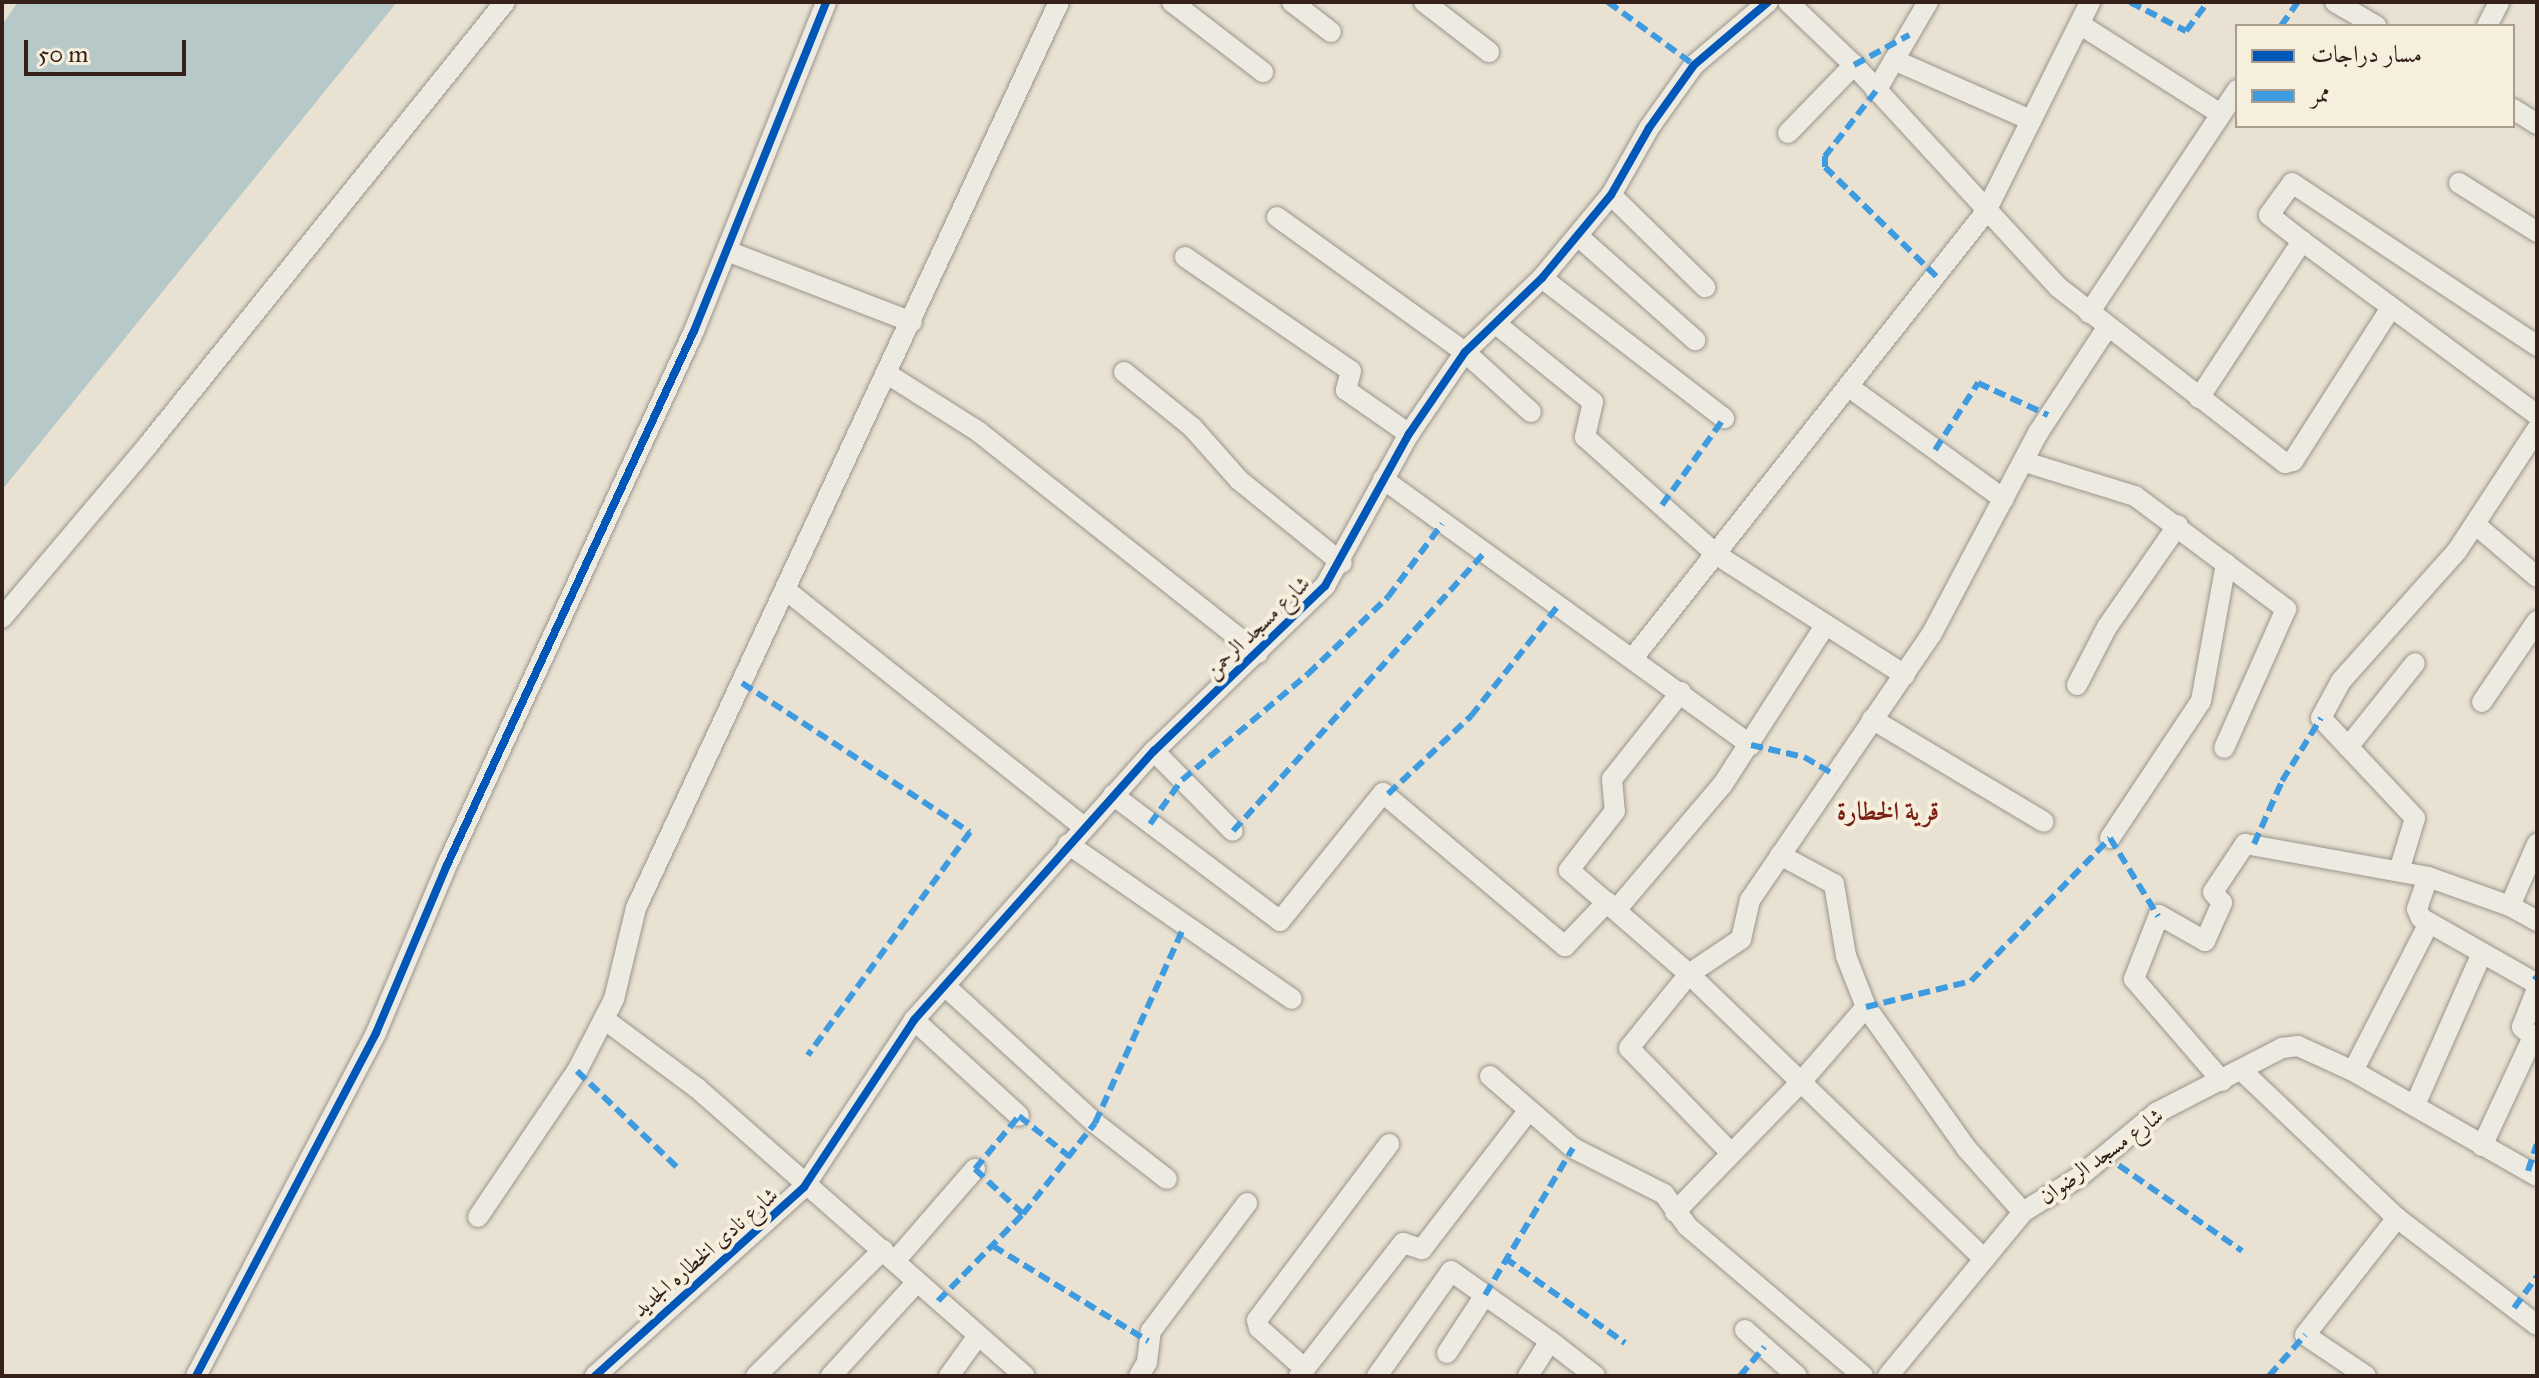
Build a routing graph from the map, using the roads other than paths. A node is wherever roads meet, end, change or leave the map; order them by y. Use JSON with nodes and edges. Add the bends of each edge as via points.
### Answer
{"nodes":[{"id":1,"x":505,"y":2,"type":"edge"},
{"id":2,"x":826,"y":2,"type":"edge"},
{"id":3,"x":1059,"y":2,"type":"edge"},
{"id":4,"x":1172,"y":2,"type":"edge"},
{"id":5,"x":1292,"y":2,"type":"edge"},
{"id":6,"x":1424,"y":2,"type":"edge"},
{"id":7,"x":1768,"y":2,"type":"edge"},
{"id":8,"x":1788,"y":2,"type":"edge"},
{"id":9,"x":1928,"y":2,"type":"edge"},
{"id":10,"x":2090,"y":2,"type":"edge"},
{"id":11,"x":2335,"y":2,"type":"edge"},
{"id":12,"x":2499,"y":2,"type":"edge"},
{"id":13,"x":2373,"y":24,"type":"edge"},
{"id":14,"x":2488,"y":24,"type":"edge"},
{"id":15,"x":2081,"y":25,"type":"junction"},
{"id":16,"x":1331,"y":32,"type":"dead end"},
{"id":17,"x":1489,"y":52,"type":"dead end"},
{"id":18,"x":1894,"y":60,"type":"junction"},
{"id":19,"x":1854,"y":65,"type":"junction"},
{"id":20,"x":1263,"y":72,"type":"dead end"},
{"id":21,"x":1876,"y":91,"type":"junction"},
{"id":22,"x":2235,"y":93,"type":"edge"},
{"id":23,"x":2515,"y":110,"type":"edge"},
{"id":24,"x":2219,"y":113,"type":"junction"},
{"id":25,"x":2031,"y":120,"type":"junction"},
{"id":26,"x":2537,"y":124,"type":"edge"},
{"id":27,"x":1788,"y":133,"type":"dead end"},
{"id":28,"x":2459,"y":183,"type":"dead end"},
{"id":29,"x":1611,"y":195,"type":"junction"},
{"id":30,"x":1985,"y":213,"type":"junction"},
{"id":31,"x":1277,"y":217,"type":"dead end"},
{"id":32,"x":2537,"y":232,"type":"edge"},
{"id":33,"x":1578,"y":236,"type":"junction"},
{"id":34,"x":2302,"y":241,"type":"junction"},
{"id":35,"x":727,"y":251,"type":"junction"},
{"id":36,"x":1185,"y":257,"type":"dead end"},
{"id":37,"x":1542,"y":278,"type":"junction"},
{"id":38,"x":1705,"y":287,"type":"dead end"},
{"id":39,"x":2391,"y":308,"type":"junction"},
{"id":40,"x":2089,"y":313,"type":"junction"},
{"id":41,"x":912,"y":322,"type":"junction"},
{"id":42,"x":1495,"y":323,"type":"junction"},
{"id":43,"x":2107,"y":328,"type":"junction"},
{"id":44,"x":1695,"y":340,"type":"dead end"},
{"id":45,"x":2537,"y":346,"type":"edge"},
{"id":46,"x":1465,"y":352,"type":"junction"},
{"id":47,"x":1124,"y":372,"type":"dead end"},
{"id":48,"x":889,"y":375,"type":"junction"},
{"id":49,"x":1849,"y":387,"type":"junction"},
{"id":50,"x":2199,"y":398,"type":"junction"},
{"id":51,"x":1531,"y":412,"type":"dead end"},
{"id":52,"x":2537,"y":415,"type":"edge"},
{"id":53,"x":1724,"y":418,"type":"dead end"},
{"id":54,"x":2537,"y":429,"type":"edge"},
{"id":55,"x":1409,"y":434,"type":"junction"},
{"id":56,"x":2025,"y":462,"type":"junction"},
{"id":57,"x":1383,"y":479,"type":"junction"},
{"id":58,"x":2004,"y":499,"type":"junction"},
{"id":59,"x":2178,"y":525,"type":"junction"},
{"id":60,"x":2476,"y":525,"type":"junction"},
{"id":61,"x":1717,"y":555,"type":"junction"},
{"id":62,"x":1342,"y":563,"type":"junction"},
{"id":63,"x":2226,"y":563,"type":"junction"},
{"id":64,"x":2537,"y":577,"type":"edge"},
{"id":65,"x":787,"y":591,"type":"junction"},
{"id":66,"x":2,"y":618,"type":"edge"},
{"id":67,"x":2537,"y":621,"type":"edge"},
{"id":68,"x":1824,"y":627,"type":"junction"},
{"id":69,"x":1258,"y":653,"type":"junction"},
{"id":70,"x":1633,"y":658,"type":"junction"},
{"id":71,"x":2415,"y":663,"type":"dead end"},
{"id":72,"x":1905,"y":675,"type":"junction"},
{"id":73,"x":2077,"y":685,"type":"dead end"},
{"id":74,"x":1681,"y":692,"type":"junction"},
{"id":75,"x":2482,"y":702,"type":"dead end"},
{"id":76,"x":1872,"y":719,"type":"junction"},
{"id":77,"x":1751,"y":745,"type":"junction"},
{"id":78,"x":2348,"y":747,"type":"junction"},
{"id":79,"x":2224,"y":748,"type":"dead end"},
{"id":80,"x":1154,"y":751,"type":"junction"},
{"id":81,"x":1113,"y":795,"type":"junction"},
{"id":82,"x":2044,"y":822,"type":"dead end"},
{"id":83,"x":1084,"y":827,"type":"junction"},
{"id":84,"x":1233,"y":831,"type":"dead end"},
{"id":85,"x":2110,"y":838,"type":"dead end"},
{"id":86,"x":1068,"y":844,"type":"junction"},
{"id":87,"x":2537,"y":844,"type":"edge"},
{"id":88,"x":1780,"y":855,"type":"junction"},
{"id":89,"x":2399,"y":871,"type":"junction"},
{"id":90,"x":2428,"y":877,"type":"junction"},
{"id":91,"x":1611,"y":906,"type":"junction"},
{"id":92,"x":2510,"y":906,"type":"junction"},
{"id":93,"x":2537,"y":921,"type":"edge"},
{"id":94,"x":2429,"y":923,"type":"junction"},
{"id":95,"x":2482,"y":953,"type":"junction"},
{"id":96,"x":1689,"y":974,"type":"junction"},
{"id":97,"x":945,"y":986,"type":"junction"},
{"id":98,"x":2537,"y":986,"type":"edge"},
{"id":99,"x":1292,"y":999,"type":"dead end"},
{"id":100,"x":1866,"y":1007,"type":"junction"},
{"id":101,"x":604,"y":1019,"type":"junction"},
{"id":102,"x":914,"y":1020,"type":"junction"},
{"id":103,"x":2242,"y":1071,"type":"junction"},
{"id":104,"x":2353,"y":1071,"type":"junction"},
{"id":105,"x":1490,"y":1076,"type":"dead end"},
{"id":106,"x":2222,"y":1081,"type":"junction"},
{"id":107,"x":1801,"y":1082,"type":"junction"},
{"id":108,"x":2415,"y":1105,"type":"junction"},
{"id":109,"x":1529,"y":1110,"type":"junction"},
{"id":110,"x":1019,"y":1116,"type":"dead end"},
{"id":111,"x":1389,"y":1144,"type":"dead end"},
{"id":112,"x":2482,"y":1146,"type":"junction"},
{"id":113,"x":1731,"y":1153,"type":"junction"},
{"id":114,"x":975,"y":1169,"type":"dead end"},
{"id":115,"x":2537,"y":1176,"type":"edge"},
{"id":116,"x":1167,"y":1179,"type":"dead end"},
{"id":117,"x":804,"y":1187,"type":"junction"},
{"id":118,"x":1247,"y":1203,"type":"dead end"},
{"id":119,"x":1675,"y":1212,"type":"junction"},
{"id":120,"x":2023,"y":1212,"type":"junction"},
{"id":121,"x":478,"y":1217,"type":"dead end"},
{"id":122,"x":2397,"y":1218,"type":"junction"},
{"id":123,"x":1422,"y":1249,"type":"junction"},
{"id":124,"x":889,"y":1255,"type":"junction"},
{"id":125,"x":1984,"y":1259,"type":"junction"},
{"id":126,"x":1451,"y":1271,"type":"junction"},
{"id":127,"x":917,"y":1282,"type":"junction"},
{"id":128,"x":1485,"y":1295,"type":"junction"},
{"id":129,"x":2537,"y":1325,"type":"edge"},
{"id":130,"x":1745,"y":1330,"type":"dead end"},
{"id":131,"x":977,"y":1337,"type":"junction"},
{"id":132,"x":1550,"y":1341,"type":"junction"},
{"id":133,"x":1447,"y":1353,"type":"dead end"},
{"id":134,"x":1002,"y":1369,"type":"edge"},
{"id":135,"x":1302,"y":1372,"type":"edge"},
{"id":136,"x":196,"y":1376,"type":"edge"},
{"id":137,"x":595,"y":1376,"type":"edge"},
{"id":138,"x":756,"y":1376,"type":"edge"},
{"id":139,"x":831,"y":1376,"type":"edge"},
{"id":140,"x":949,"y":1376,"type":"edge"},
{"id":141,"x":1025,"y":1376,"type":"edge"},
{"id":142,"x":1139,"y":1376,"type":"edge"},
{"id":143,"x":1377,"y":1376,"type":"edge"},
{"id":144,"x":1528,"y":1376,"type":"edge"},
{"id":145,"x":1595,"y":1376,"type":"edge"},
{"id":146,"x":1797,"y":1376,"type":"edge"},
{"id":147,"x":1863,"y":1376,"type":"edge"},
{"id":148,"x":1888,"y":1376,"type":"edge"},
{"id":149,"x":2366,"y":1376,"type":"edge"}],
"edges":[{"from":1,"to":66,"type":"street"},
{"from":2,"to":35,"type":"street"},
{"from":3,"to":41,"type":"street"},
{"from":4,"to":20,"type":"street"},
{"from":5,"to":16,"type":"street"},
{"from":6,"to":17,"type":"street"},
{"from":7,"to":29,"type":"street","name":"شارع مسجد الرحمن","via":[[1694,65],[1649,128]]},
{"from":8,"to":19,"type":"street"},
{"from":9,"to":18,"type":"street"},
{"from":10,"to":15,"type":"street"},
{"from":11,"to":13,"type":"street"},
{"from":12,"to":14,"type":"street"},
{"from":15,"to":24,"type":"street"},
{"from":15,"to":25,"type":"street"},
{"from":18,"to":21,"type":"street"},
{"from":18,"to":25,"type":"street"},
{"from":19,"to":21,"type":"street"},
{"from":19,"to":27,"type":"street"},
{"from":21,"to":30,"type":"street"},
{"from":22,"to":24,"type":"street"},
{"from":23,"to":26,"type":"street"},
{"from":24,"to":40,"type":"street"},
{"from":25,"to":30,"type":"street"},
{"from":28,"to":32,"type":"street"},
{"from":29,"to":33,"type":"street","name":"شارع مسجد الرحمن"},
{"from":29,"to":38,"type":"street"},
{"from":30,"to":40,"type":"street"},
{"from":30,"to":49,"type":"street"},
{"from":31,"to":46,"type":"street"},
{"from":33,"to":37,"type":"street","name":"شارع مسجد الرحمن"},
{"from":33,"to":44,"type":"street"},
{"from":34,"to":39,"type":"street"},
{"from":34,"to":45,"type":"street","via":[[2269,215],[2292,183]]},
{"from":34,"to":50,"type":"street"},
{"from":35,"to":41,"type":"street"},
{"from":35,"to":136,"type":"street","via":[[376,1033]]},
{"from":36,"to":55,"type":"street","via":[[1351,371],[1346,390]]},
{"from":37,"to":42,"type":"street","name":"شارع مسجد الرحمن"},
{"from":37,"to":53,"type":"street"},
{"from":39,"to":50,"type":"street","via":[[2291,462]]},
{"from":39,"to":52,"type":"street"},
{"from":40,"to":43,"type":"street"},
{"from":41,"to":48,"type":"street"},
{"from":42,"to":46,"type":"street","name":"شارع مسجد الرحمن"},
{"from":42,"to":61,"type":"street","via":[[1593,402],[1585,437]]},
{"from":43,"to":50,"type":"street"},
{"from":43,"to":56,"type":"street","via":[[2048,415]]},
{"from":46,"to":51,"type":"street"},
{"from":46,"to":55,"type":"street","name":"شارع مسجد الرحمن"},
{"from":47,"to":62,"type":"street","via":[[1192,427],[1251,490]]},
{"from":48,"to":65,"type":"street"},
{"from":48,"to":69,"type":"street","via":[[979,432]]},
{"from":49,"to":58,"type":"street"},
{"from":49,"to":61,"type":"street"},
{"from":54,"to":60,"type":"street"},
{"from":55,"to":57,"type":"street","name":"شارع مسجد الرحمن"},
{"from":56,"to":58,"type":"street"},
{"from":56,"to":59,"type":"street","via":[[2116,488]]},
{"from":57,"to":62,"type":"street","name":"شارع مسجد الرحمن"},
{"from":57,"to":70,"type":"street"},
{"from":58,"to":72,"type":"street"},
{"from":59,"to":63,"type":"street"},
{"from":59,"to":73,"type":"street","via":[[2107,627]]},
{"from":60,"to":64,"type":"street"},
{"from":60,"to":78,"type":"street","via":[[2333,692],[2321,718]]},
{"from":61,"to":68,"type":"street"},
{"from":61,"to":70,"type":"street"},
{"from":62,"to":69,"type":"street","name":"شارع مسجد الرحمن","via":[[1307,608]]},
{"from":63,"to":79,"type":"street","via":[[2287,612]]},
{"from":63,"to":85,"type":"street","via":[[2201,701]]},
{"from":65,"to":83,"type":"street"},
{"from":65,"to":101,"type":"street","via":[[636,908]]},
{"from":67,"to":75,"type":"street"},
{"from":68,"to":72,"type":"street"},
{"from":68,"to":77,"type":"street"},
{"from":69,"to":80,"type":"street","name":"شارع مسجد الرحمن"},
{"from":70,"to":74,"type":"street"},
{"from":71,"to":78,"type":"street"},
{"from":72,"to":76,"type":"street"},
{"from":74,"to":77,"type":"street"},
{"from":74,"to":91,"type":"street","via":[[1612,779],[1615,811],[1568,866]]},
{"from":76,"to":82,"type":"street"},
{"from":76,"to":88,"type":"street"},
{"from":77,"to":91,"type":"street","via":[[1689,828]]},
{"from":78,"to":89,"type":"street","via":[[2415,818]]},
{"from":80,"to":81,"type":"street","name":"شارع مسجد الرحمن"},
{"from":80,"to":84,"type":"street"},
{"from":81,"to":83,"type":"street","name":"شارع مسجد الرحمن"},
{"from":81,"to":91,"type":"street","via":[[1280,921],[1383,793],[1565,946]]},
{"from":83,"to":86,"type":"street","name":"شارع مسجد الرحمن"},
{"from":86,"to":97,"type":"street","name":"شارع مسجد الرحمن"},
{"from":86,"to":99,"type":"street"},
{"from":87,"to":92,"type":"street"},
{"from":88,"to":96,"type":"street","via":[[1750,900],[1741,939]]},
{"from":88,"to":100,"type":"street","via":[[1837,888],[1846,956]]},
{"from":89,"to":90,"type":"street"},
{"from":89,"to":106,"type":"street","via":[[2245,844],[2213,892],[2222,905],[2205,941],[2159,915],[2134,984]]},
{"from":90,"to":92,"type":"street"},
{"from":90,"to":94,"type":"street","via":[[2417,909]]},
{"from":91,"to":96,"type":"street"},
{"from":92,"to":93,"type":"street"},
{"from":94,"to":95,"type":"street"},
{"from":94,"to":104,"type":"street"},
{"from":95,"to":98,"type":"street"},
{"from":95,"to":108,"type":"street"},
{"from":96,"to":107,"type":"street"},
{"from":96,"to":113,"type":"street","via":[[1628,1050]]},
{"from":97,"to":102,"type":"street","name":"شارع مسجد الرحمن"},
{"from":97,"to":116,"type":"street","via":[[1095,1123]]},
{"from":98,"to":112,"type":"street","via":[[2522,1027],[2533,1037]]},
{"from":100,"to":107,"type":"street"},
{"from":100,"to":120,"type":"street","via":[[1967,1149]]},
{"from":101,"to":117,"type":"street","via":[[697,1088]]},
{"from":101,"to":121,"type":"street","via":[[577,1071]]},
{"from":102,"to":110,"type":"street"},
{"from":102,"to":117,"type":"street","name":"شارع مسجد الرحمن"},
{"from":103,"to":104,"type":"street","name":"شارع مسجد الرضوان","via":[[2282,1048],[2298,1046]]},
{"from":103,"to":106,"type":"street","name":"شارع مسجد الرضوان"},
{"from":103,"to":122,"type":"street"},
{"from":104,"to":108,"type":"street","name":"شارع مسجد الرضوان"},
{"from":105,"to":109,"type":"street"},
{"from":106,"to":120,"type":"street","name":"شارع مسجد الرضوان","via":[[2156,1113],[2079,1177]]},
{"from":107,"to":113,"type":"street"},
{"from":107,"to":125,"type":"street"},
{"from":108,"to":112,"type":"street","name":"شارع مسجد الرضوان"},
{"from":109,"to":119,"type":"street","via":[[1573,1148],[1664,1194]]},
{"from":109,"to":123,"type":"street"},
{"from":111,"to":135,"type":"street","via":[[1257,1320]]},
{"from":112,"to":115,"type":"street","name":"شارع مسجد الرضوان"},
{"from":113,"to":119,"type":"street"},
{"from":114,"to":124,"type":"street"},
{"from":117,"to":124,"type":"street"},
{"from":117,"to":137,"type":"street","name":"شارع نادى الخطاره الجديد"},
{"from":118,"to":142,"type":"street","via":[[1151,1331],[1147,1362]]},
{"from":119,"to":147,"type":"street"},
{"from":120,"to":125,"type":"street","name":"شارع مسجد الرضوان"},
{"from":122,"to":129,"type":"street"},
{"from":122,"to":149,"type":"street","via":[[2305,1335]]},
{"from":123,"to":126,"type":"street"},
{"from":123,"to":135,"type":"street","via":[[1403,1243]]},
{"from":124,"to":127,"type":"street"},
{"from":124,"to":138,"type":"street"},
{"from":125,"to":148,"type":"street","name":"شارع مسجد الرضوان"},
{"from":126,"to":128,"type":"street"},
{"from":126,"to":143,"type":"street"},
{"from":127,"to":131,"type":"street"},
{"from":127,"to":139,"type":"street"},
{"from":128,"to":132,"type":"street"},
{"from":128,"to":133,"type":"street"},
{"from":130,"to":146,"type":"street"},
{"from":131,"to":134,"type":"street"},
{"from":131,"to":140,"type":"street"},
{"from":132,"to":144,"type":"street"},
{"from":132,"to":145,"type":"street"},
{"from":134,"to":141,"type":"street"}]}
